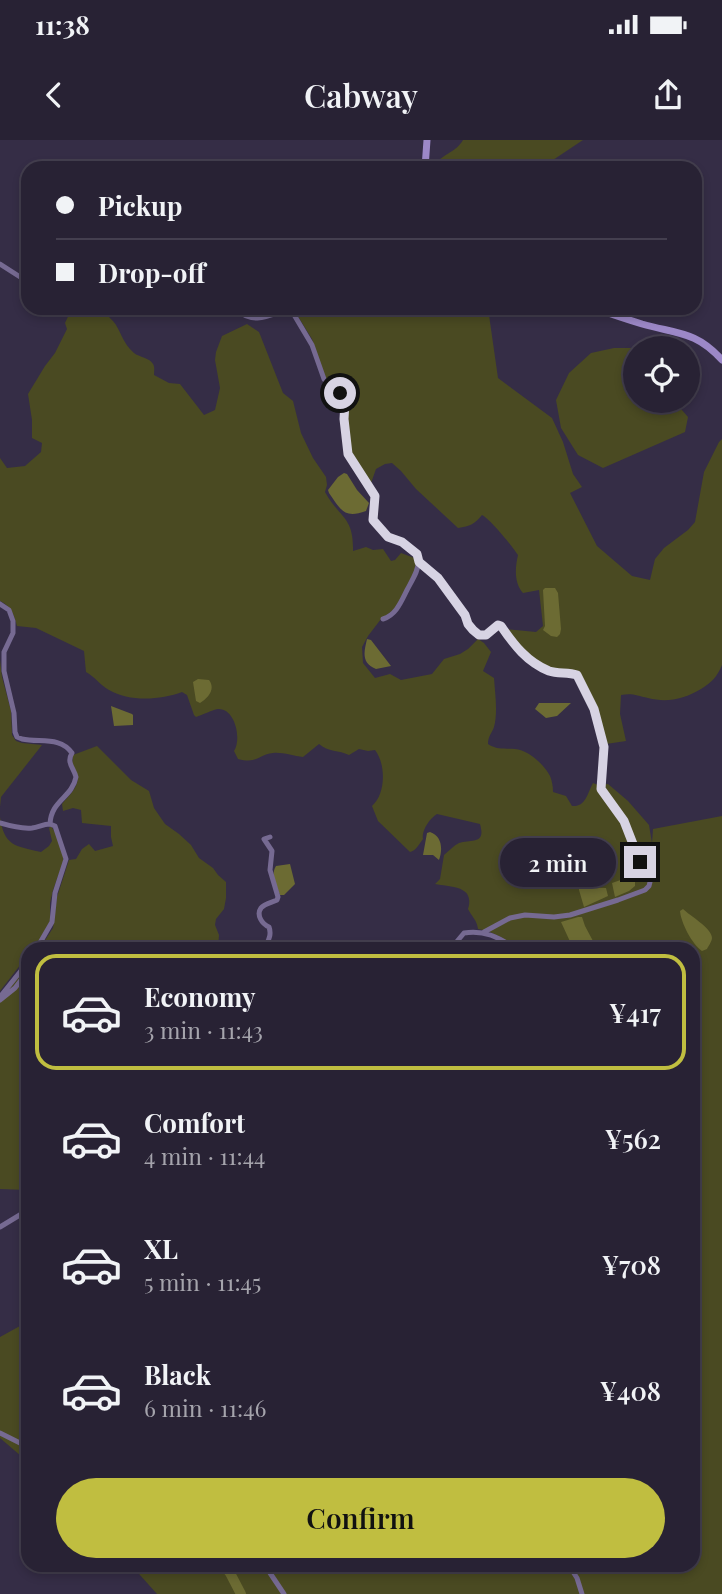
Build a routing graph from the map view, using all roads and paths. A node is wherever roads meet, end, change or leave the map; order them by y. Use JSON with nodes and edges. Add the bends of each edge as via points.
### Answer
{"nodes":[{"id":1,"x":427,"y":140,"type":"edge"},
{"id":2,"x":426,"y":161,"type":"edge"},
{"id":3,"x":0,"y":264,"type":"edge"},
{"id":4,"x":21,"y":278,"type":"edge"},
{"id":5,"x":242,"y":315,"type":"edge"},
{"id":6,"x":272,"y":315,"type":"edge"},
{"id":7,"x":293,"y":315,"type":"edge"},
{"id":8,"x":615,"y":315,"type":"edge"},
{"id":9,"x":722,"y":360,"type":"edge"},
{"id":10,"x":419,"y":562,"type":"junction"},
{"id":11,"x":0,"y":604,"type":"edge"},
{"id":12,"x":383,"y":619,"type":"dead end"},
{"id":13,"x":0,"y":824,"type":"edge"},
{"id":14,"x":50,"y":824,"type":"junction"},
{"id":15,"x":270,"y":837,"type":"dead end"},
{"id":16,"x":484,"y":932,"type":"junction"},
{"id":17,"x":40,"y":942,"type":"edge"},
{"id":18,"x":268,"y":942,"type":"edge"},
{"id":19,"x":456,"y":942,"type":"edge"},
{"id":20,"x":505,"y":942,"type":"edge"},
{"id":21,"x":21,"y":971,"type":"edge"},
{"id":22,"x":21,"y":980,"type":"edge"},
{"id":23,"x":0,"y":998,"type":"edge"},
{"id":24,"x":21,"y":1214,"type":"edge"},
{"id":25,"x":0,"y":1227,"type":"edge"},
{"id":26,"x":0,"y":1433,"type":"edge"},
{"id":27,"x":21,"y":1444,"type":"edge"},
{"id":28,"x":269,"y":1572,"type":"edge"},
{"id":29,"x":573,"y":1572,"type":"edge"},
{"id":30,"x":284,"y":1594,"type":"edge"},
{"id":31,"x":582,"y":1594,"type":"edge"}],
"edges":[{"from":1,"to":2,"type":"street"},
{"from":3,"to":4,"type":"street"},
{"from":5,"to":6,"type":"street"},
{"from":7,"to":10,"type":"street","via":[[312,345],[324,379],[345,402],[348,454],[375,496],[373,520],[388,537],[417,554]]},
{"from":8,"to":9,"type":"street","via":[[689,335]]},
{"from":10,"to":12,"type":"street","via":[[399,607]]},
{"from":10,"to":16,"type":"street","via":[[438,578],[479,635],[501,626],[516,649],[533,662],[549,671],[577,675],[594,709],[604,747],[601,789],[624,821],[650,882],[645,890],[586,911],[510,918]]},
{"from":11,"to":14,"type":"street","via":[[9,610],[14,627],[4,653],[4,671],[15,733],[28,741],[56,741],[72,751],[75,782],[53,808]]},
{"from":13,"to":14,"type":"street","via":[[27,828]]},
{"from":14,"to":17,"type":"street","via":[[55,826],[66,859],[52,922]]},
{"from":15,"to":18,"type":"street","via":[[264,839],[272,851],[270,870],[278,897],[260,912],[263,924],[269,927]]},
{"from":16,"to":19,"type":"street","via":[[464,933]]},
{"from":16,"to":20,"type":"street"},
{"from":21,"to":23,"type":"street"},
{"from":22,"to":23,"type":"street"},
{"from":24,"to":25,"type":"street"},
{"from":26,"to":27,"type":"street"},
{"from":28,"to":30,"type":"street"},
{"from":29,"to":31,"type":"street"}]}
